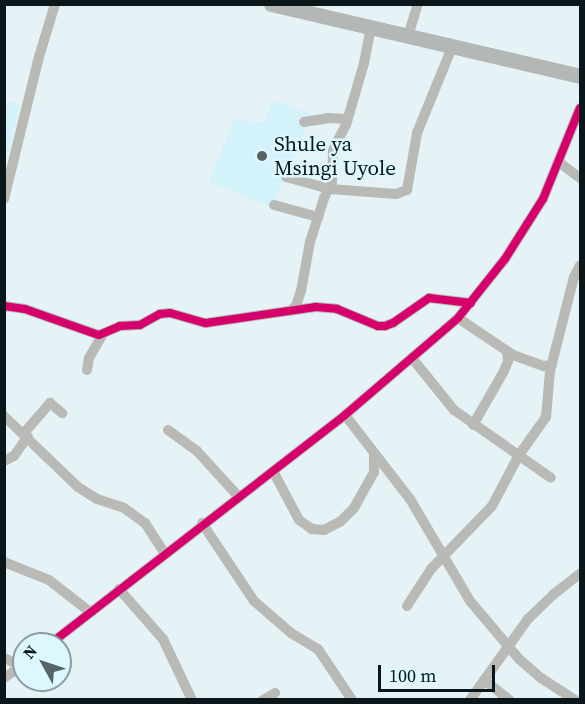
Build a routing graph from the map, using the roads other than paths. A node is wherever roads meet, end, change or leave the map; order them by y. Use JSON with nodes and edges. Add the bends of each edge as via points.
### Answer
{"nodes":[{"id":1,"x":55,"y":4,"type":"edge"},
{"id":2,"x":271,"y":4,"type":"edge"},
{"id":3,"x":418,"y":4,"type":"edge"},
{"id":4,"x":371,"y":27,"type":"junction"},
{"id":5,"x":408,"y":36,"type":"junction"},
{"id":6,"x":453,"y":45,"type":"junction"},
{"id":7,"x":580,"y":76,"type":"edge"},
{"id":8,"x":580,"y":108,"type":"edge"},
{"id":9,"x":347,"y":119,"type":"junction"},
{"id":10,"x":304,"y":122,"type":"dead end"},
{"id":11,"x":560,"y":163,"type":"junction"},
{"id":12,"x":286,"y":177,"type":"dead end"},
{"id":13,"x":580,"y":178,"type":"edge"},
{"id":14,"x":330,"y":189,"type":"junction"},
{"id":15,"x":4,"y":199,"type":"edge"},
{"id":16,"x":274,"y":205,"type":"dead end"},
{"id":17,"x":318,"y":217,"type":"junction"},
{"id":18,"x":580,"y":265,"type":"edge"},
{"id":19,"x":471,"y":303,"type":"junction"},
{"id":20,"x":4,"y":306,"type":"edge"},
{"id":21,"x":290,"y":311,"type":"junction"},
{"id":22,"x":458,"y":318,"type":"junction"},
{"id":23,"x":103,"y":334,"type":"junction"},
{"id":24,"x":507,"y":352,"type":"junction"},
{"id":25,"x":412,"y":358,"type":"junction"},
{"id":26,"x":552,"y":365,"type":"junction"},
{"id":27,"x":87,"y":370,"type":"dead end"},
{"id":28,"x":62,"y":413,"type":"dead end"},
{"id":29,"x":345,"y":415,"type":"junction"},
{"id":30,"x":4,"y":416,"type":"edge"},
{"id":31,"x":473,"y":424,"type":"junction"},
{"id":32,"x":168,"y":430,"type":"dead end"},
{"id":33,"x":26,"y":434,"type":"junction"},
{"id":34,"x":374,"y":453,"type":"junction"},
{"id":35,"x":519,"y":455,"type":"junction"},
{"id":36,"x":4,"y":461,"type":"edge"},
{"id":37,"x":273,"y":471,"type":"junction"},
{"id":38,"x":551,"y":478,"type":"dead end"},
{"id":39,"x":238,"y":496,"type":"junction"},
{"id":40,"x":202,"y":523,"type":"junction"},
{"id":41,"x":165,"y":554,"type":"junction"},
{"id":42,"x":443,"y":558,"type":"junction"},
{"id":43,"x":4,"y":562,"type":"edge"},
{"id":44,"x":580,"y":574,"type":"edge"},
{"id":45,"x":119,"y":589,"type":"junction"},
{"id":46,"x":407,"y":606,"type":"dead end"},
{"id":47,"x":90,"y":612,"type":"junction"},
{"id":48,"x":66,"y":632,"type":"edge"},
{"id":49,"x":508,"y":644,"type":"junction"},
{"id":50,"x":484,"y":680,"type":"junction"},
{"id":51,"x":275,"y":693,"type":"dead end"},
{"id":52,"x":192,"y":699,"type":"edge"},
{"id":53,"x":263,"y":699,"type":"edge"},
{"id":54,"x":352,"y":699,"type":"edge"},
{"id":55,"x":470,"y":699,"type":"edge"},
{"id":56,"x":510,"y":699,"type":"edge"},
{"id":57,"x":575,"y":699,"type":"edge"}],
"edges":[{"from":1,"to":15,"type":"street"},
{"from":2,"to":4,"type":"highway"},
{"from":3,"to":5,"type":"street"},
{"from":4,"to":5,"type":"highway"},
{"from":4,"to":9,"type":"street"},
{"from":5,"to":6,"type":"highway"},
{"from":6,"to":7,"type":"highway"},
{"from":6,"to":14,"type":"street","via":[[417,133],[407,190],[403,194],[387,194]]},
{"from":8,"to":11,"type":"street"},
{"from":9,"to":10,"type":"street"},
{"from":9,"to":14,"type":"street","via":[[333,150]]},
{"from":11,"to":13,"type":"street"},
{"from":11,"to":19,"type":"street","via":[[527,226]]},
{"from":12,"to":14,"type":"street"},
{"from":14,"to":17,"type":"street"},
{"from":16,"to":17,"type":"street"},
{"from":17,"to":21,"type":"street","via":[[302,291]]},
{"from":18,"to":26,"type":"street"},
{"from":19,"to":21,"type":"street","via":[[429,298],[385,326],[337,309],[308,307]]},
{"from":19,"to":22,"type":"street"},
{"from":20,"to":23,"type":"street"},
{"from":21,"to":23,"type":"street","via":[[206,323],[160,314],[141,326],[120,326]]},
{"from":22,"to":24,"type":"street"},
{"from":22,"to":25,"type":"street"},
{"from":23,"to":27,"type":"street","via":[[89,358]]},
{"from":24,"to":26,"type":"street","via":[[544,366]]},
{"from":24,"to":31,"type":"street","via":[[504,371]]},
{"from":25,"to":29,"type":"street"},
{"from":25,"to":31,"type":"street","via":[[447,403]]},
{"from":26,"to":35,"type":"street","via":[[548,411]]},
{"from":28,"to":33,"type":"street","via":[[50,403]]},
{"from":29,"to":34,"type":"street"},
{"from":29,"to":37,"type":"street"},
{"from":30,"to":33,"type":"street"},
{"from":31,"to":35,"type":"street"},
{"from":32,"to":39,"type":"street","via":[[197,451]]},
{"from":33,"to":36,"type":"street","via":[[14,456]]},
{"from":33,"to":41,"type":"street","via":[[78,487],[97,499],[124,508],[145,523]]},
{"from":34,"to":37,"type":"street","via":[[374,472],[354,508],[340,522],[324,530],[312,530],[299,520]]},
{"from":34,"to":42,"type":"street","via":[[417,509]]},
{"from":35,"to":38,"type":"street"},
{"from":35,"to":42,"type":"street","via":[[492,506]]},
{"from":37,"to":39,"type":"street"},
{"from":39,"to":40,"type":"street"},
{"from":40,"to":41,"type":"street"},
{"from":40,"to":54,"type":"street","via":[[254,601],[291,633],[318,649]]},
{"from":41,"to":45,"type":"street"},
{"from":42,"to":46,"type":"street","via":[[426,575]]},
{"from":42,"to":49,"type":"street","via":[[466,596]]},
{"from":43,"to":47,"type":"street","via":[[49,580]]},
{"from":44,"to":49,"type":"street","via":[[541,606]]},
{"from":45,"to":47,"type":"street"},
{"from":45,"to":52,"type":"street","via":[[164,639]]},
{"from":47,"to":48,"type":"street"},
{"from":49,"to":50,"type":"street"},
{"from":49,"to":57,"type":"street","via":[[541,678]]},
{"from":50,"to":55,"type":"street"},
{"from":50,"to":56,"type":"street"},
{"from":51,"to":53,"type":"street"}]}
